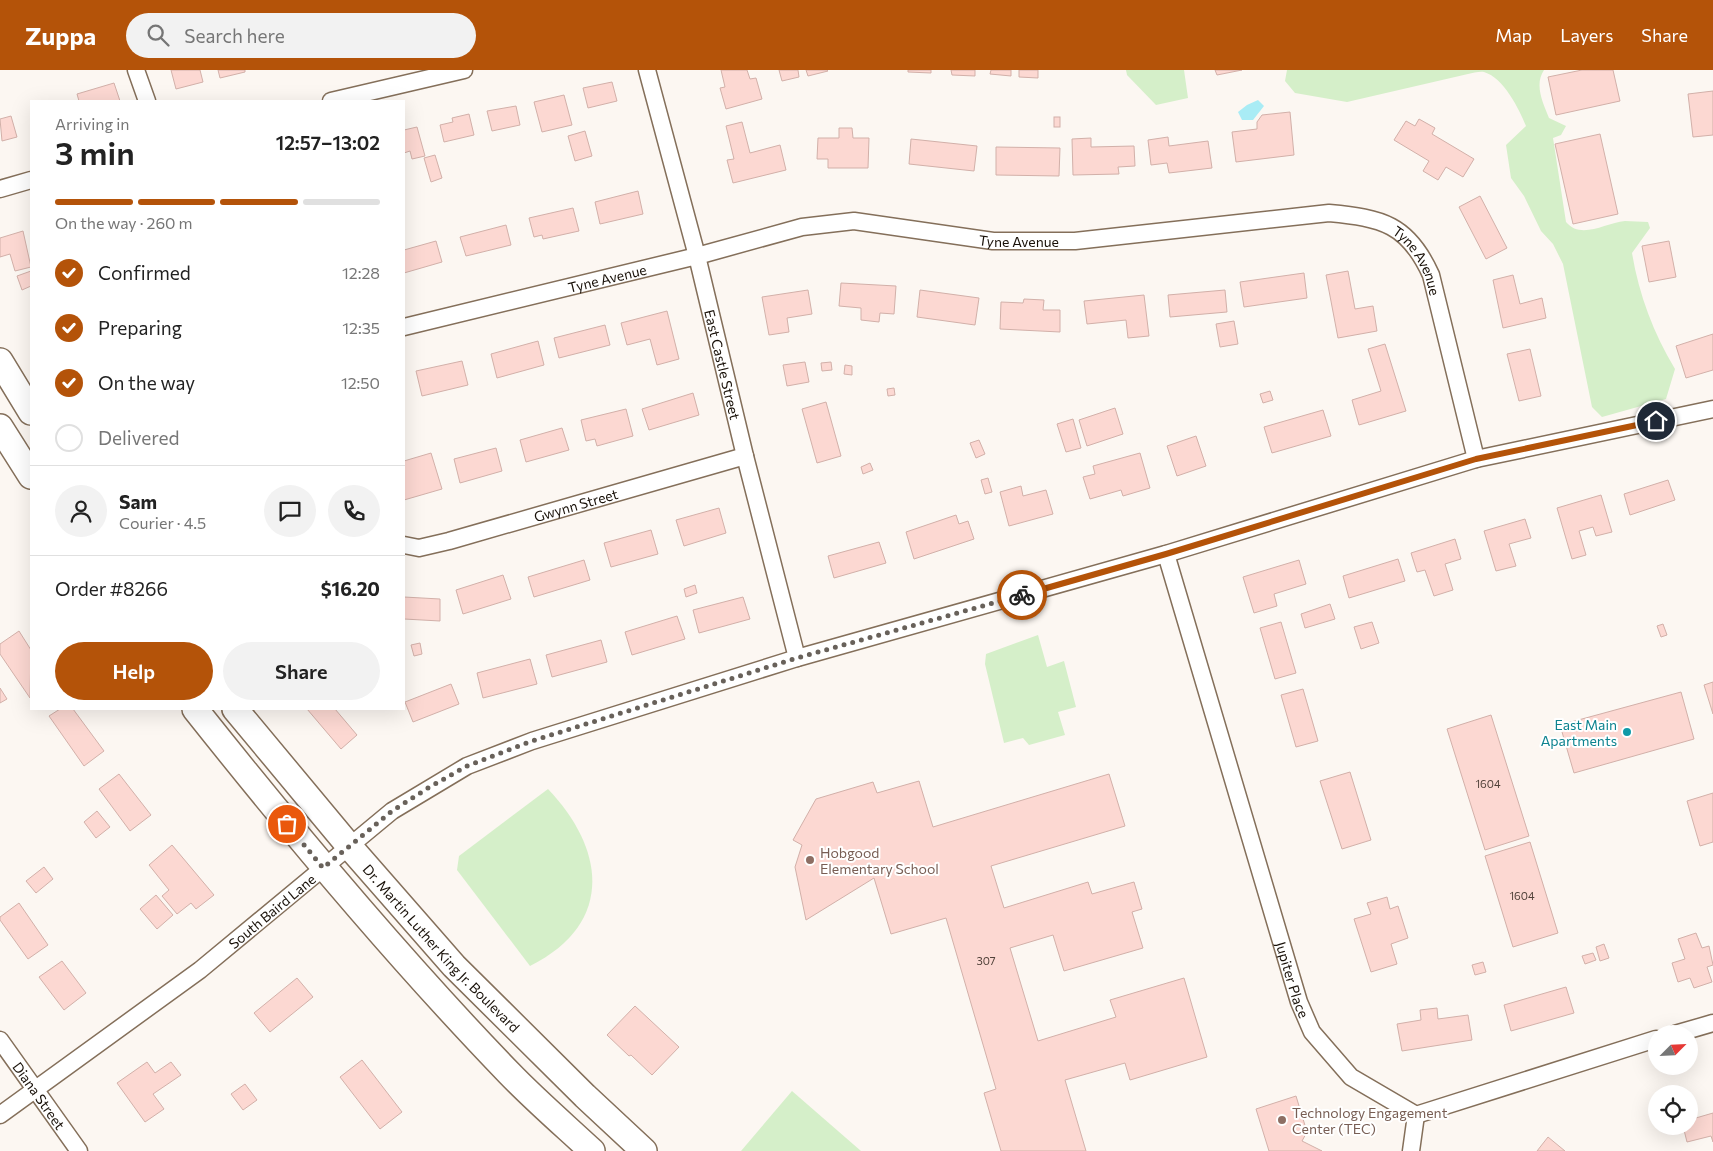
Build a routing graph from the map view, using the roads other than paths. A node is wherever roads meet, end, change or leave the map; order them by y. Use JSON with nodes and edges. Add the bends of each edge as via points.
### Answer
{"nodes":[{"id":1,"x":136,"y":70,"type":"edge"},
{"id":2,"x":464,"y":70,"type":"edge"},
{"id":3,"x":647,"y":70,"type":"edge"},
{"id":4,"x":147,"y":100,"type":"edge"},
{"id":5,"x":335,"y":100,"type":"edge"},
{"id":6,"x":30,"y":180,"type":"edge"},
{"id":7,"x":0,"y":189,"type":"edge"},
{"id":8,"x":697,"y":256,"type":"junction"},
{"id":9,"x":405,"y":327,"type":"edge"},
{"id":10,"x":0,"y":361,"type":"edge"},
{"id":11,"x":1713,"y":409,"type":"edge"},
{"id":12,"x":30,"y":410,"type":"edge"},
{"id":13,"x":0,"y":428,"type":"edge"},
{"id":14,"x":745,"y":456,"type":"junction"},
{"id":15,"x":1476,"y":459,"type":"junction"},
{"id":16,"x":30,"y":474,"type":"edge"},
{"id":17,"x":405,"y":546,"type":"edge"},
{"id":18,"x":1166,"y":554,"type":"junction"},
{"id":19,"x":797,"y":658,"type":"junction"},
{"id":20,"x":196,"y":710,"type":"edge"},
{"id":21,"x":236,"y":710,"type":"edge"},
{"id":22,"x":349,"y":846,"type":"junction"},
{"id":23,"x":323,"y":868,"type":"junction"},
{"id":24,"x":1713,"y":1023,"type":"edge"},
{"id":25,"x":1698,"y":1027,"type":"edge"},
{"id":26,"x":0,"y":1040,"type":"edge"},
{"id":27,"x":1648,"y":1042,"type":"edge"},
{"id":28,"x":35,"y":1090,"type":"junction"},
{"id":29,"x":0,"y":1115,"type":"edge"},
{"id":30,"x":1416,"y":1115,"type":"junction"},
{"id":31,"x":79,"y":1151,"type":"edge"},
{"id":32,"x":592,"y":1151,"type":"edge"},
{"id":33,"x":644,"y":1151,"type":"edge"},
{"id":34,"x":1411,"y":1151,"type":"edge"}],
"edges":[{"from":1,"to":4,"type":"street"},
{"from":2,"to":5,"type":"street"},
{"from":3,"to":8,"type":"street","name":"East Castle Street"},
{"from":6,"to":7,"type":"street"},
{"from":8,"to":9,"type":"street","name":"Tyne Avenue"},
{"from":8,"to":14,"type":"street","name":"East Castle Street"},
{"from":8,"to":15,"type":"street","name":"Tyne Avenue","via":[[802,227],[854,221],[993,241],[1075,241],[1329,213],[1369,217],[1397,229],[1421,253],[1431,275]]},
{"from":10,"to":12,"type":"main road"},
{"from":11,"to":15,"type":"street","name":"South Baird Lane"},
{"from":13,"to":16,"type":"main road"},
{"from":14,"to":17,"type":"street","name":"Gwynn Street","via":[[450,541],[419,548]]},
{"from":14,"to":19,"type":"street","name":"East Castle Street"},
{"from":15,"to":18,"type":"street","name":"South Baird Lane"},
{"from":18,"to":19,"type":"street","name":"South Baird Lane"},
{"from":18,"to":30,"type":"street","name":"Jupiter Place","via":[[1299,1002],[1312,1032],[1351,1077]]},
{"from":19,"to":22,"type":"street","name":"South Baird Lane","via":[[532,741],[467,766],[392,811]]},
{"from":20,"to":23,"type":"main road"},
{"from":21,"to":22,"type":"main road","name":"Dr. Martin Luther King Jr. Boulevard"},
{"from":22,"to":23,"type":"street","name":"South Baird Lane"},
{"from":22,"to":33,"type":"main road","name":"Dr. Martin Luther King Jr. Boulevard","via":[[454,966]]},
{"from":23,"to":28,"type":"street","name":"South Baird Lane","via":[[200,970]]},
{"from":23,"to":32,"type":"main road","via":[[511,1075]]},
{"from":24,"to":25,"type":"street"},
{"from":26,"to":28,"type":"street","name":"Diana Street"},
{"from":27,"to":30,"type":"street"},
{"from":28,"to":29,"type":"street","name":"South Baird Lane"},
{"from":28,"to":31,"type":"street","name":"Diana Street"},
{"from":30,"to":34,"type":"street"}]}
